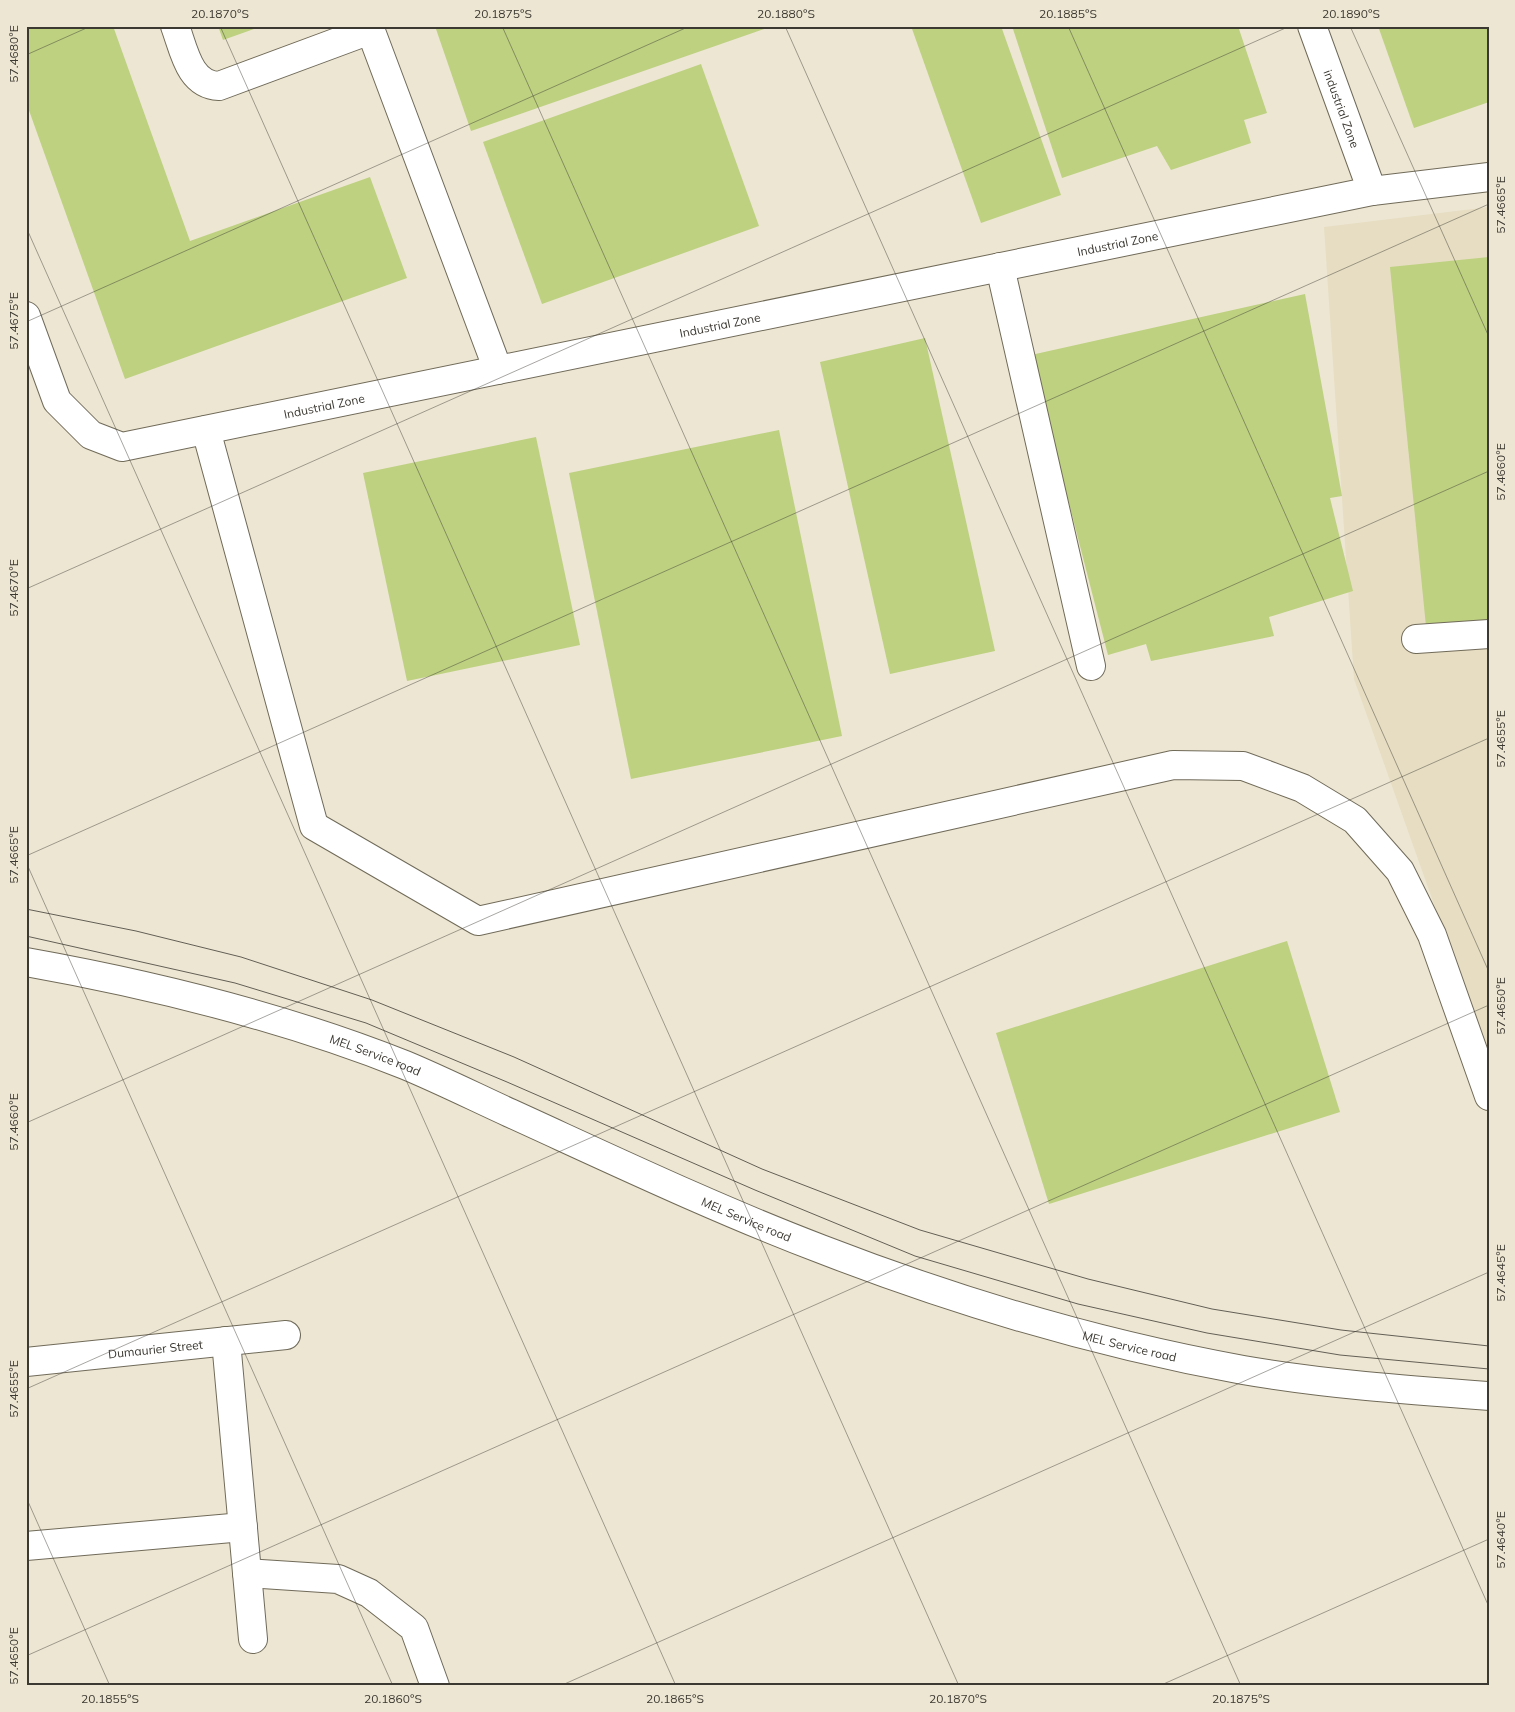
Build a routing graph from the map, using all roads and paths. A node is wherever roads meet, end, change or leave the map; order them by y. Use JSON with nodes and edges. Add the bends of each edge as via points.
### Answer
{"nodes":[{"id":1,"x":175,"y":26,"type":"edge"},
{"id":2,"x":1312,"y":26,"type":"edge"},
{"id":3,"x":369,"y":28,"type":"edge"},
{"id":4,"x":1489,"y":177,"type":"edge"},
{"id":5,"x":1372,"y":191,"type":"junction"},
{"id":6,"x":1000,"y":267,"type":"junction"},
{"id":7,"x":26,"y":316,"type":"edge"},
{"id":8,"x":498,"y":370,"type":"junction"},
{"id":9,"x":206,"y":430,"type":"junction"},
{"id":10,"x":1489,"y":634,"type":"edge"},
{"id":11,"x":1416,"y":639,"type":"dead end"},
{"id":12,"x":1091,"y":666,"type":"dead end"},
{"id":13,"x":26,"y":962,"type":"edge"},
{"id":14,"x":1489,"y":1096,"type":"edge"},
{"id":15,"x":286,"y":1335,"type":"dead end"},
{"id":16,"x":226,"y":1341,"type":"junction"},
{"id":17,"x":26,"y":1362,"type":"edge"},
{"id":18,"x":1489,"y":1396,"type":"edge"},
{"id":19,"x":243,"y":1527,"type":"junction"},
{"id":20,"x":26,"y":1546,"type":"edge"},
{"id":21,"x":247,"y":1573,"type":"junction"},
{"id":22,"x":253,"y":1639,"type":"dead end"},
{"id":23,"x":436,"y":1686,"type":"edge"}],
"edges":[{"from":1,"to":3,"type":"street","via":[[196,77],[208,86],[219,86]]},
{"from":2,"to":5,"type":"street","name":"industrial Zone"},
{"from":3,"to":8,"type":"street"},
{"from":4,"to":5,"type":"street","name":"Industrial Zone"},
{"from":5,"to":6,"type":"street","name":"Industrial Zone"},
{"from":6,"to":8,"type":"street","name":"Industrial Zone"},
{"from":6,"to":12,"type":"street"},
{"from":7,"to":9,"type":"street","name":"Industrial Zone","via":[[57,401],[90,435],[122,447]]},
{"from":8,"to":9,"type":"street","name":"Industrial Zone"},
{"from":9,"to":14,"type":"street","via":[[314,826],[478,921],[1173,765],[1243,766],[1302,788],[1355,820],[1400,871],[1432,935]]},
{"from":10,"to":11,"type":"street"},
{"from":13,"to":18,"type":"street","name":"MEL Service road","via":[[93,974],[258,1014],[405,1065],[660,1181],[821,1249],[987,1308],[1110,1342],[1246,1370],[1400,1390]]},
{"from":15,"to":16,"type":"street","name":"Dumaurier Street"},
{"from":16,"to":17,"type":"street","name":"Dumaurier Street"},
{"from":16,"to":19,"type":"street"},
{"from":19,"to":20,"type":"street"},
{"from":19,"to":21,"type":"street"},
{"from":21,"to":22,"type":"street"},
{"from":21,"to":23,"type":"street","via":[[338,1579],[369,1593],[414,1628]]}]}
